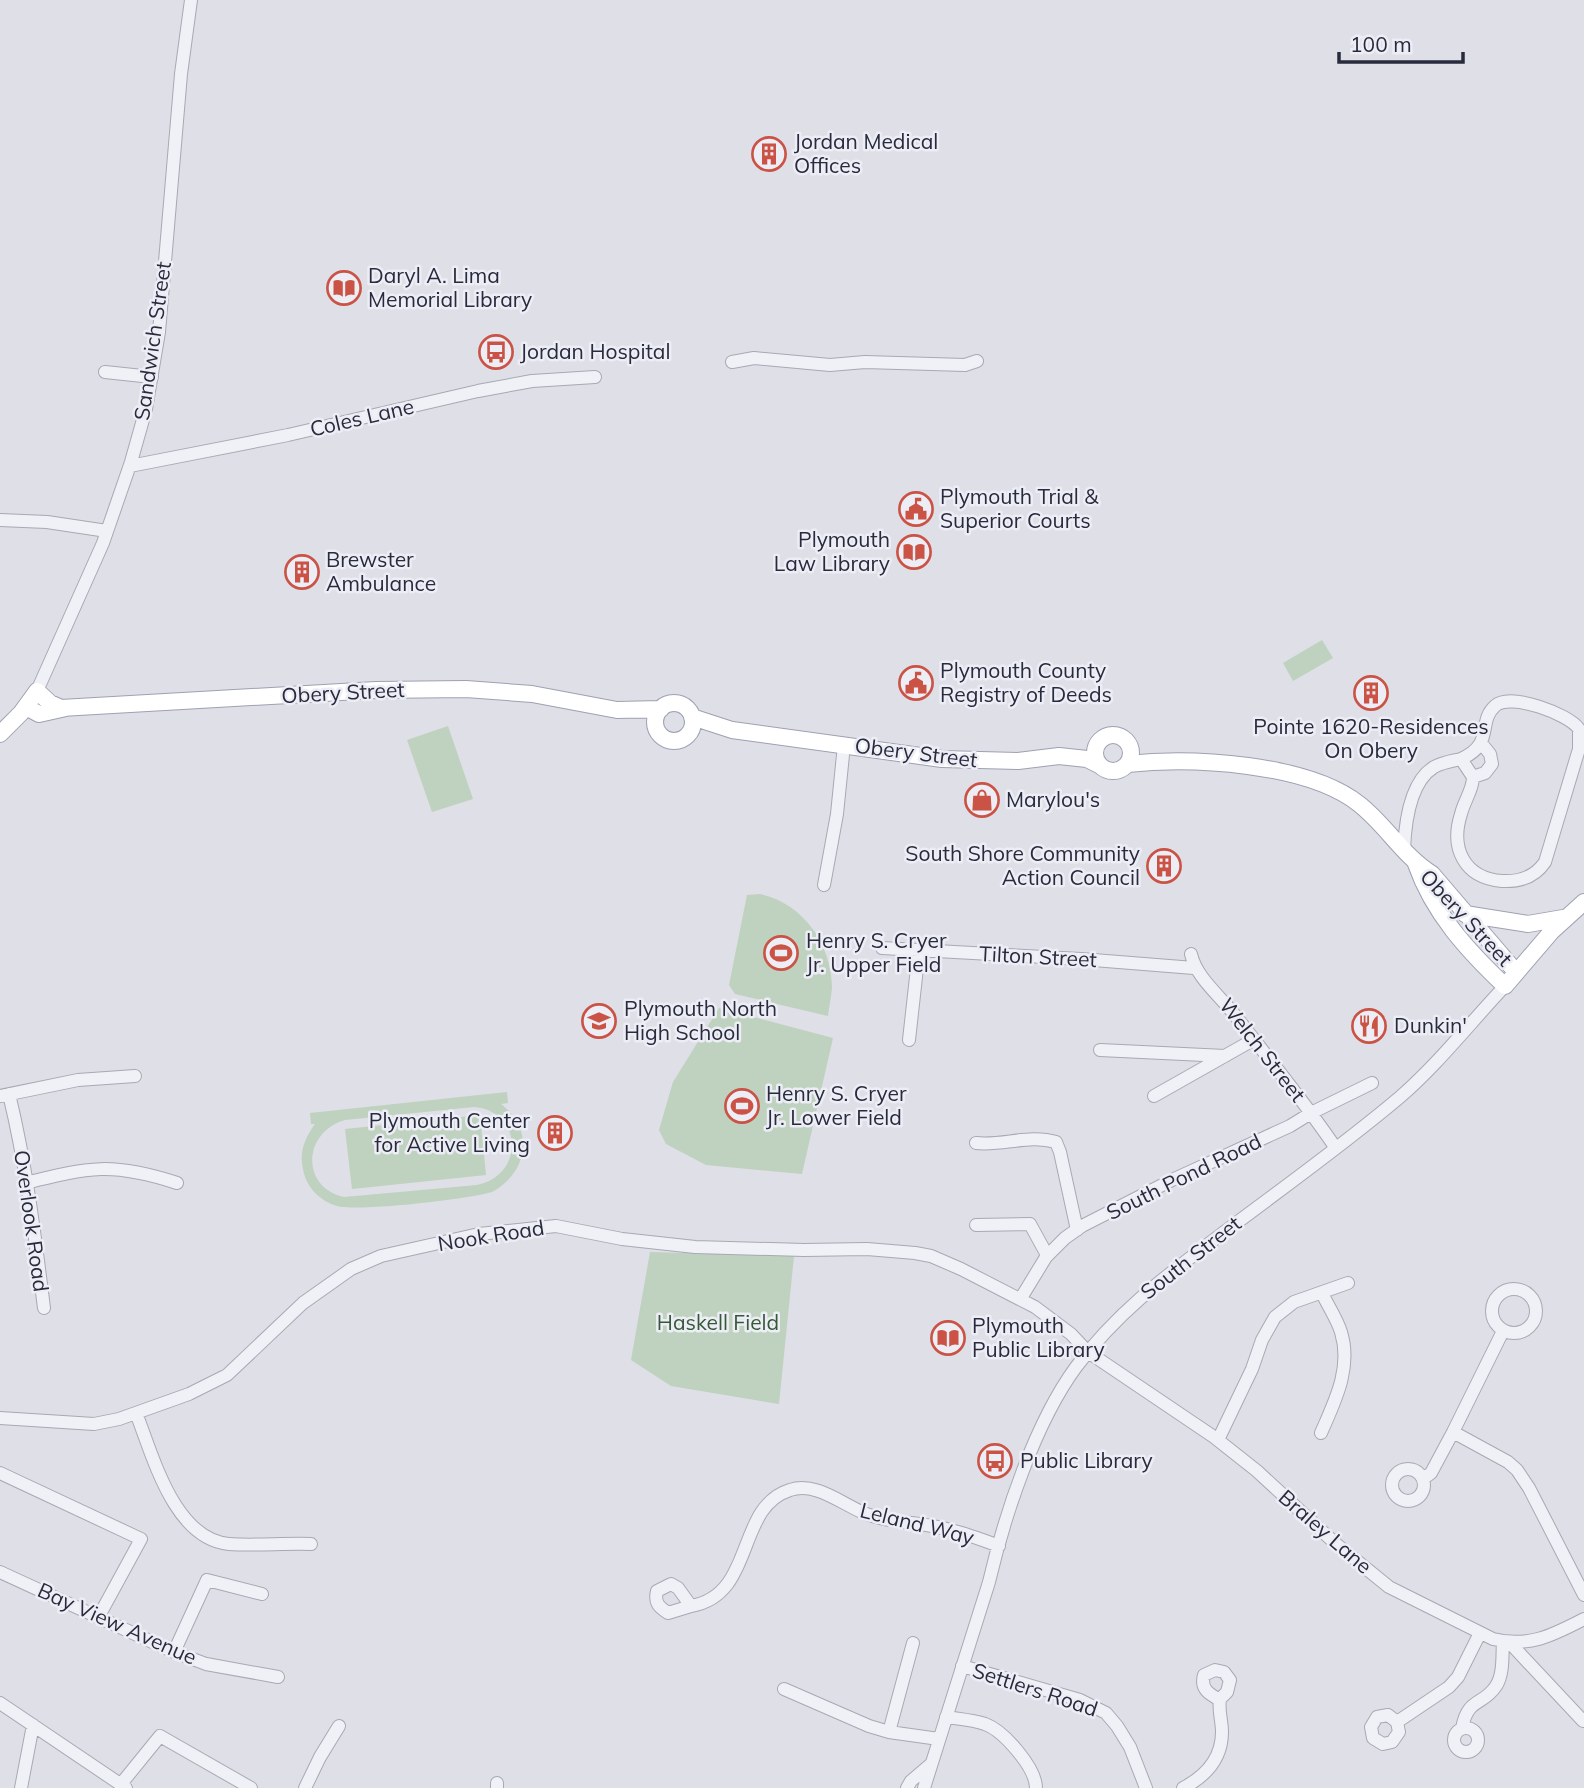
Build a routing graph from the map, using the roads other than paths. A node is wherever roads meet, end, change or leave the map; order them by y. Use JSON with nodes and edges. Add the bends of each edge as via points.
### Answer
{"nodes":[{"id":1,"x":191,"y":0,"type":"edge"},
{"id":2,"x":977,"y":361,"type":"dead end"},
{"id":3,"x":732,"y":362,"type":"dead end"},
{"id":4,"x":105,"y":372,"type":"dead end"},
{"id":5,"x":152,"y":377,"type":"junction"},
{"id":6,"x":596,"y":377,"type":"dead end"},
{"id":7,"x":130,"y":466,"type":"junction"},
{"id":8,"x":0,"y":520,"type":"edge"},
{"id":9,"x":107,"y":531,"type":"junction"},
{"id":10,"x":37,"y":691,"type":"junction"},
{"id":11,"x":26,"y":707,"type":"junction"},
{"id":12,"x":66,"y":708,"type":"junction"},
{"id":13,"x":661,"y":709,"type":"junction"},
{"id":14,"x":618,"y":710,"type":"junction"},
{"id":15,"x":692,"y":717,"type":"junction"},
{"id":16,"x":656,"y":727,"type":"junction"},
{"id":17,"x":732,"y":730,"type":"junction"},
{"id":18,"x":0,"y":734,"type":"edge"},
{"id":19,"x":687,"y":736,"type":"junction"},
{"id":20,"x":1102,"y":738,"type":"junction"},
{"id":21,"x":1482,"y":744,"type":"junction"},
{"id":22,"x":844,"y":745,"type":"junction"},
{"id":23,"x":1130,"y":747,"type":"junction"},
{"id":24,"x":1059,"y":756,"type":"junction"},
{"id":25,"x":1461,"y":759,"type":"junction"},
{"id":26,"x":1164,"y":761,"type":"junction"},
{"id":27,"x":1127,"y":764,"type":"junction"},
{"id":28,"x":1099,"y":765,"type":"junction"},
{"id":29,"x":1474,"y":777,"type":"junction"},
{"id":30,"x":1404,"y":850,"type":"junction"},
{"id":31,"x":1416,"y":864,"type":"junction"},
{"id":32,"x":824,"y":885,"type":"dead end"},
{"id":33,"x":1584,"y":902,"type":"edge"},
{"id":34,"x":1465,"y":914,"type":"junction"},
{"id":35,"x":1565,"y":917,"type":"junction"},
{"id":36,"x":882,"y":948,"type":"dead end"},
{"id":37,"x":919,"y":950,"type":"junction"},
{"id":38,"x":1191,"y":954,"type":"dead end"},
{"id":39,"x":1194,"y":968,"type":"junction"},
{"id":40,"x":1516,"y":972,"type":"junction"},
{"id":41,"x":1505,"y":986,"type":"junction"},
{"id":42,"x":909,"y":1040,"type":"dead end"},
{"id":43,"x":1253,"y":1040,"type":"junction"},
{"id":44,"x":1100,"y":1050,"type":"dead end"},
{"id":45,"x":1225,"y":1056,"type":"junction"},
{"id":46,"x":135,"y":1076,"type":"dead end"},
{"id":47,"x":1371,"y":1083,"type":"dead end"},
{"id":48,"x":4,"y":1095,"type":"edge"},
{"id":49,"x":1154,"y":1096,"type":"dead end"},
{"id":50,"x":1311,"y":1112,"type":"junction"},
{"id":51,"x":976,"y":1143,"type":"dead end"},
{"id":52,"x":1335,"y":1147,"type":"junction"},
{"id":53,"x":25,"y":1183,"type":"junction"},
{"id":54,"x":177,"y":1183,"type":"dead end"},
{"id":55,"x":976,"y":1225,"type":"dead end"},
{"id":56,"x":1077,"y":1230,"type":"junction"},
{"id":57,"x":1047,"y":1255,"type":"junction"},
{"id":58,"x":1348,"y":1283,"type":"dead end"},
{"id":59,"x":1322,"y":1293,"type":"junction"},
{"id":60,"x":1021,"y":1298,"type":"junction"},
{"id":61,"x":44,"y":1308,"type":"dead end"},
{"id":62,"x":1503,"y":1331,"type":"dead end"},
{"id":63,"x":1088,"y":1352,"type":"junction"},
{"id":64,"x":136,"y":1413,"type":"junction"},
{"id":65,"x":0,"y":1418,"type":"edge"},
{"id":66,"x":1453,"y":1432,"type":"junction"},
{"id":67,"x":1321,"y":1433,"type":"dead end"},
{"id":68,"x":1218,"y":1440,"type":"junction"},
{"id":69,"x":0,"y":1473,"type":"edge"},
{"id":70,"x":1423,"y":1479,"type":"dead end"},
{"id":71,"x":311,"y":1544,"type":"dead end"},
{"id":72,"x":999,"y":1546,"type":"junction"},
{"id":73,"x":0,"y":1572,"type":"edge"},
{"id":74,"x":262,"y":1594,"type":"dead end"},
{"id":75,"x":1584,"y":1595,"type":"edge"},
{"id":76,"x":691,"y":1606,"type":"dead end"},
{"id":77,"x":99,"y":1616,"type":"junction"},
{"id":78,"x":1584,"y":1619,"type":"edge"},
{"id":79,"x":1480,"y":1633,"type":"junction"},
{"id":80,"x":1506,"y":1642,"type":"junction"},
{"id":81,"x":914,"y":1643,"type":"dead end"},
{"id":82,"x":174,"y":1652,"type":"junction"},
{"id":83,"x":962,"y":1666,"type":"junction"},
{"id":84,"x":278,"y":1677,"type":"dead end"},
{"id":85,"x":784,"y":1689,"type":"dead end"},
{"id":86,"x":1220,"y":1700,"type":"dead end"},
{"id":87,"x":0,"y":1703,"type":"edge"},
{"id":88,"x":946,"y":1717,"type":"junction"},
{"id":89,"x":1583,"y":1721,"type":"edge"},
{"id":90,"x":1397,"y":1722,"type":"dead end"},
{"id":91,"x":33,"y":1725,"type":"junction"},
{"id":92,"x":340,"y":1726,"type":"dead end"},
{"id":93,"x":1461,"y":1728,"type":"dead end"},
{"id":94,"x":889,"y":1732,"type":"junction"},
{"id":95,"x":939,"y":1739,"type":"junction"},
{"id":96,"x":931,"y":1764,"type":"junction"},
{"id":97,"x":124,"y":1786,"type":"edge"},
{"id":98,"x":21,"y":1788,"type":"edge"},
{"id":99,"x":251,"y":1788,"type":"edge"},
{"id":100,"x":305,"y":1788,"type":"edge"},
{"id":101,"x":907,"y":1788,"type":"edge"},
{"id":102,"x":924,"y":1788,"type":"edge"},
{"id":103,"x":1037,"y":1788,"type":"edge"},
{"id":104,"x":1146,"y":1788,"type":"edge"},
{"id":105,"x":1183,"y":1788,"type":"edge"}],
"edges":[{"from":1,"to":5,"type":"street","name":"Sandwich Street"},
{"from":2,"to":3,"type":"street","via":[[965,365],[830,365],[754,358]]},
{"from":4,"to":5,"type":"street"},
{"from":5,"to":7,"type":"street","name":"Sandwich Street"},
{"from":6,"to":7,"type":"street","name":"Coles Lane","via":[[532,381],[478,391]]},
{"from":7,"to":9,"type":"street","name":"Sandwich Street"},
{"from":8,"to":9,"type":"street"},
{"from":9,"to":10,"type":"street","name":"Sandwich Street"},
{"from":10,"to":11,"type":"main road","name":"Sandwich Street"},
{"from":10,"to":12,"type":"main road","via":[[53,705]]},
{"from":11,"to":12,"type":"main road","name":"Obery Street","via":[[39,714]]},
{"from":11,"to":18,"type":"main road","name":"Sandwich Street"},
{"from":12,"to":14,"type":"main road","name":"Obery Street","via":[[473,688]]},
{"from":13,"to":14,"type":"main road","name":"Obery Street"},
{"from":13,"to":15,"type":"main road","name":"Obery Street","via":[[680,705]]},
{"from":13,"to":16,"type":"main road"},
{"from":14,"to":16,"type":"main road","name":"Obery Street"},
{"from":15,"to":17,"type":"main road","name":"Obery Street"},
{"from":15,"to":19,"type":"main road"},
{"from":16,"to":19,"type":"main road","name":"Obery Street","via":[[669,741]]},
{"from":17,"to":19,"type":"main road","name":"Obery Street"},
{"from":17,"to":22,"type":"main road","name":"Obery Street"},
{"from":20,"to":23,"type":"main road","name":"Obery Street","via":[[1119,735]]},
{"from":20,"to":24,"type":"main road","name":"Obery Street"},
{"from":20,"to":28,"type":"main road","via":[[1094,754]]},
{"from":21,"to":25,"type":"street"},
{"from":21,"to":29,"type":"street","via":[[1492,764]]},
{"from":21,"to":29,"type":"street","via":[[1492,710],[1501,703],[1554,712],[1580,729],[1545,862],[1533,875],[1514,881],[1494,880],[1463,862],[1458,829]]},
{"from":22,"to":24,"type":"main road","name":"Obery Street","via":[[967,761]]},
{"from":22,"to":32,"type":"street"},
{"from":23,"to":26,"type":"main road","name":"Obery Street"},
{"from":23,"to":27,"type":"main road"},
{"from":24,"to":28,"type":"main road","name":"Obery Street"},
{"from":25,"to":29,"type":"street"},
{"from":25,"to":30,"type":"street","via":[[1434,767],[1422,780],[1408,817]]},
{"from":26,"to":27,"type":"main road","name":"Obery Street"},
{"from":26,"to":30,"type":"main road","name":"Obery Street","via":[[1250,768],[1320,782],[1359,803]]},
{"from":27,"to":28,"type":"main road","name":"Obery Street","via":[[1114,771]]},
{"from":30,"to":31,"type":"main road","name":"Obery Street"},
{"from":31,"to":34,"type":"main road","name":"Obery Street","via":[[1432,874]]},
{"from":31,"to":41,"type":"main road","name":"Obery Street","via":[[1451,928]]},
{"from":33,"to":35,"type":"main road","name":"South Street"},
{"from":34,"to":35,"type":"main road","via":[[1528,924]]},
{"from":34,"to":40,"type":"main road","name":"Obery Street"},
{"from":35,"to":40,"type":"main road","name":"South Street"},
{"from":36,"to":37,"type":"street","name":"Tilton Street"},
{"from":37,"to":39,"type":"street","name":"Tilton Street"},
{"from":37,"to":42,"type":"street"},
{"from":38,"to":39,"type":"street","name":"Welch Street"},
{"from":39,"to":43,"type":"street","name":"Welch Street"},
{"from":40,"to":41,"type":"main road","name":"South Street"},
{"from":41,"to":52,"type":"street","name":"South Street","via":[[1408,1089]]},
{"from":43,"to":45,"type":"street"},
{"from":43,"to":50,"type":"street","name":"Welch Street"},
{"from":44,"to":45,"type":"street"},
{"from":45,"to":49,"type":"street"},
{"from":46,"to":48,"type":"street","via":[[78,1080]]},
{"from":47,"to":50,"type":"street","name":"South Pond Road"},
{"from":48,"to":53,"type":"street","name":"Overlook Road","via":[[19,1133]]},
{"from":50,"to":52,"type":"street","name":"Welch Street"},
{"from":50,"to":56,"type":"street","name":"South Pond Road"},
{"from":51,"to":56,"type":"street","via":[[995,1145],[1033,1138],[1056,1142]]},
{"from":52,"to":63,"type":"street","name":"South Street","via":[[1140,1296]]},
{"from":53,"to":54,"type":"street","via":[[84,1169],[111,1168]]},
{"from":53,"to":61,"type":"street","name":"Overlook Road"},
{"from":55,"to":57,"type":"street","via":[[1030,1224]]},
{"from":56,"to":57,"type":"street","name":"South Pond Road"},
{"from":57,"to":60,"type":"street","name":"South Pond Road"},
{"from":58,"to":59,"type":"street"},
{"from":59,"to":67,"type":"street","via":[[1342,1333],[1345,1357],[1338,1396]]},
{"from":59,"to":68,"type":"street","via":[[1294,1303],[1275,1317]]},
{"from":60,"to":63,"type":"street","name":"Nook Road"},
{"from":60,"to":64,"type":"street","name":"Nook Road","via":[[915,1252],[695,1247],[556,1226],[507,1230],[381,1256],[351,1269],[303,1303],[227,1375]]},
{"from":62,"to":66,"type":"street"},
{"from":63,"to":68,"type":"street","name":"Braley Lane"},
{"from":63,"to":72,"type":"street","name":"South Street","via":[[1041,1429]]},
{"from":64,"to":65,"type":"street","name":"Nook Road","via":[[87,1424]]},
{"from":64,"to":71,"type":"street","via":[[175,1506],[192,1527],[227,1544]]},
{"from":66,"to":70,"type":"street"},
{"from":66,"to":75,"type":"street","via":[[1517,1469]]},
{"from":68,"to":79,"type":"street","name":"Braley Lane","via":[[1389,1587]]},
{"from":69,"to":77,"type":"street","via":[[141,1539]]},
{"from":72,"to":76,"type":"street","name":"Leland Way","via":[[943,1528],[880,1518],[822,1493],[793,1489],[778,1495],[762,1512],[726,1587]]},
{"from":72,"to":83,"type":"street","name":"South Street"},
{"from":73,"to":77,"type":"street","name":"Bay View Avenue"},
{"from":74,"to":82,"type":"street","via":[[207,1580]]},
{"from":77,"to":82,"type":"street","name":"Bay View Avenue"},
{"from":78,"to":80,"type":"street","name":"Braley Lane","via":[[1536,1642]]},
{"from":79,"to":80,"type":"street","name":"Braley Lane"},
{"from":79,"to":90,"type":"street","via":[[1449,1687]]},
{"from":80,"to":89,"type":"street"},
{"from":80,"to":93,"type":"street","via":[[1497,1686],[1467,1710]]},
{"from":81,"to":94,"type":"street"},
{"from":82,"to":84,"type":"street","name":"Bay View Avenue","via":[[206,1664]]},
{"from":83,"to":88,"type":"street","name":"South Street"},
{"from":83,"to":104,"type":"street","name":"Settlers Road","via":[[1080,1700],[1106,1713],[1130,1746]]},
{"from":85,"to":94,"type":"street"},
{"from":86,"to":105,"type":"street","via":[[1222,1730],[1217,1756],[1202,1776]]},
{"from":87,"to":91,"type":"street"},
{"from":88,"to":95,"type":"street","name":"South Street"},
{"from":88,"to":103,"type":"street","via":[[996,1730],[1027,1762]]},
{"from":91,"to":97,"type":"street"},
{"from":91,"to":98,"type":"street"},
{"from":92,"to":100,"type":"street"},
{"from":94,"to":95,"type":"street"},
{"from":95,"to":96,"type":"street","name":"South Street"},
{"from":96,"to":101,"type":"street","name":"South Street"},
{"from":96,"to":102,"type":"street","name":"South Street"},
{"from":97,"to":99,"type":"street","via":[[160,1736]]}]}
